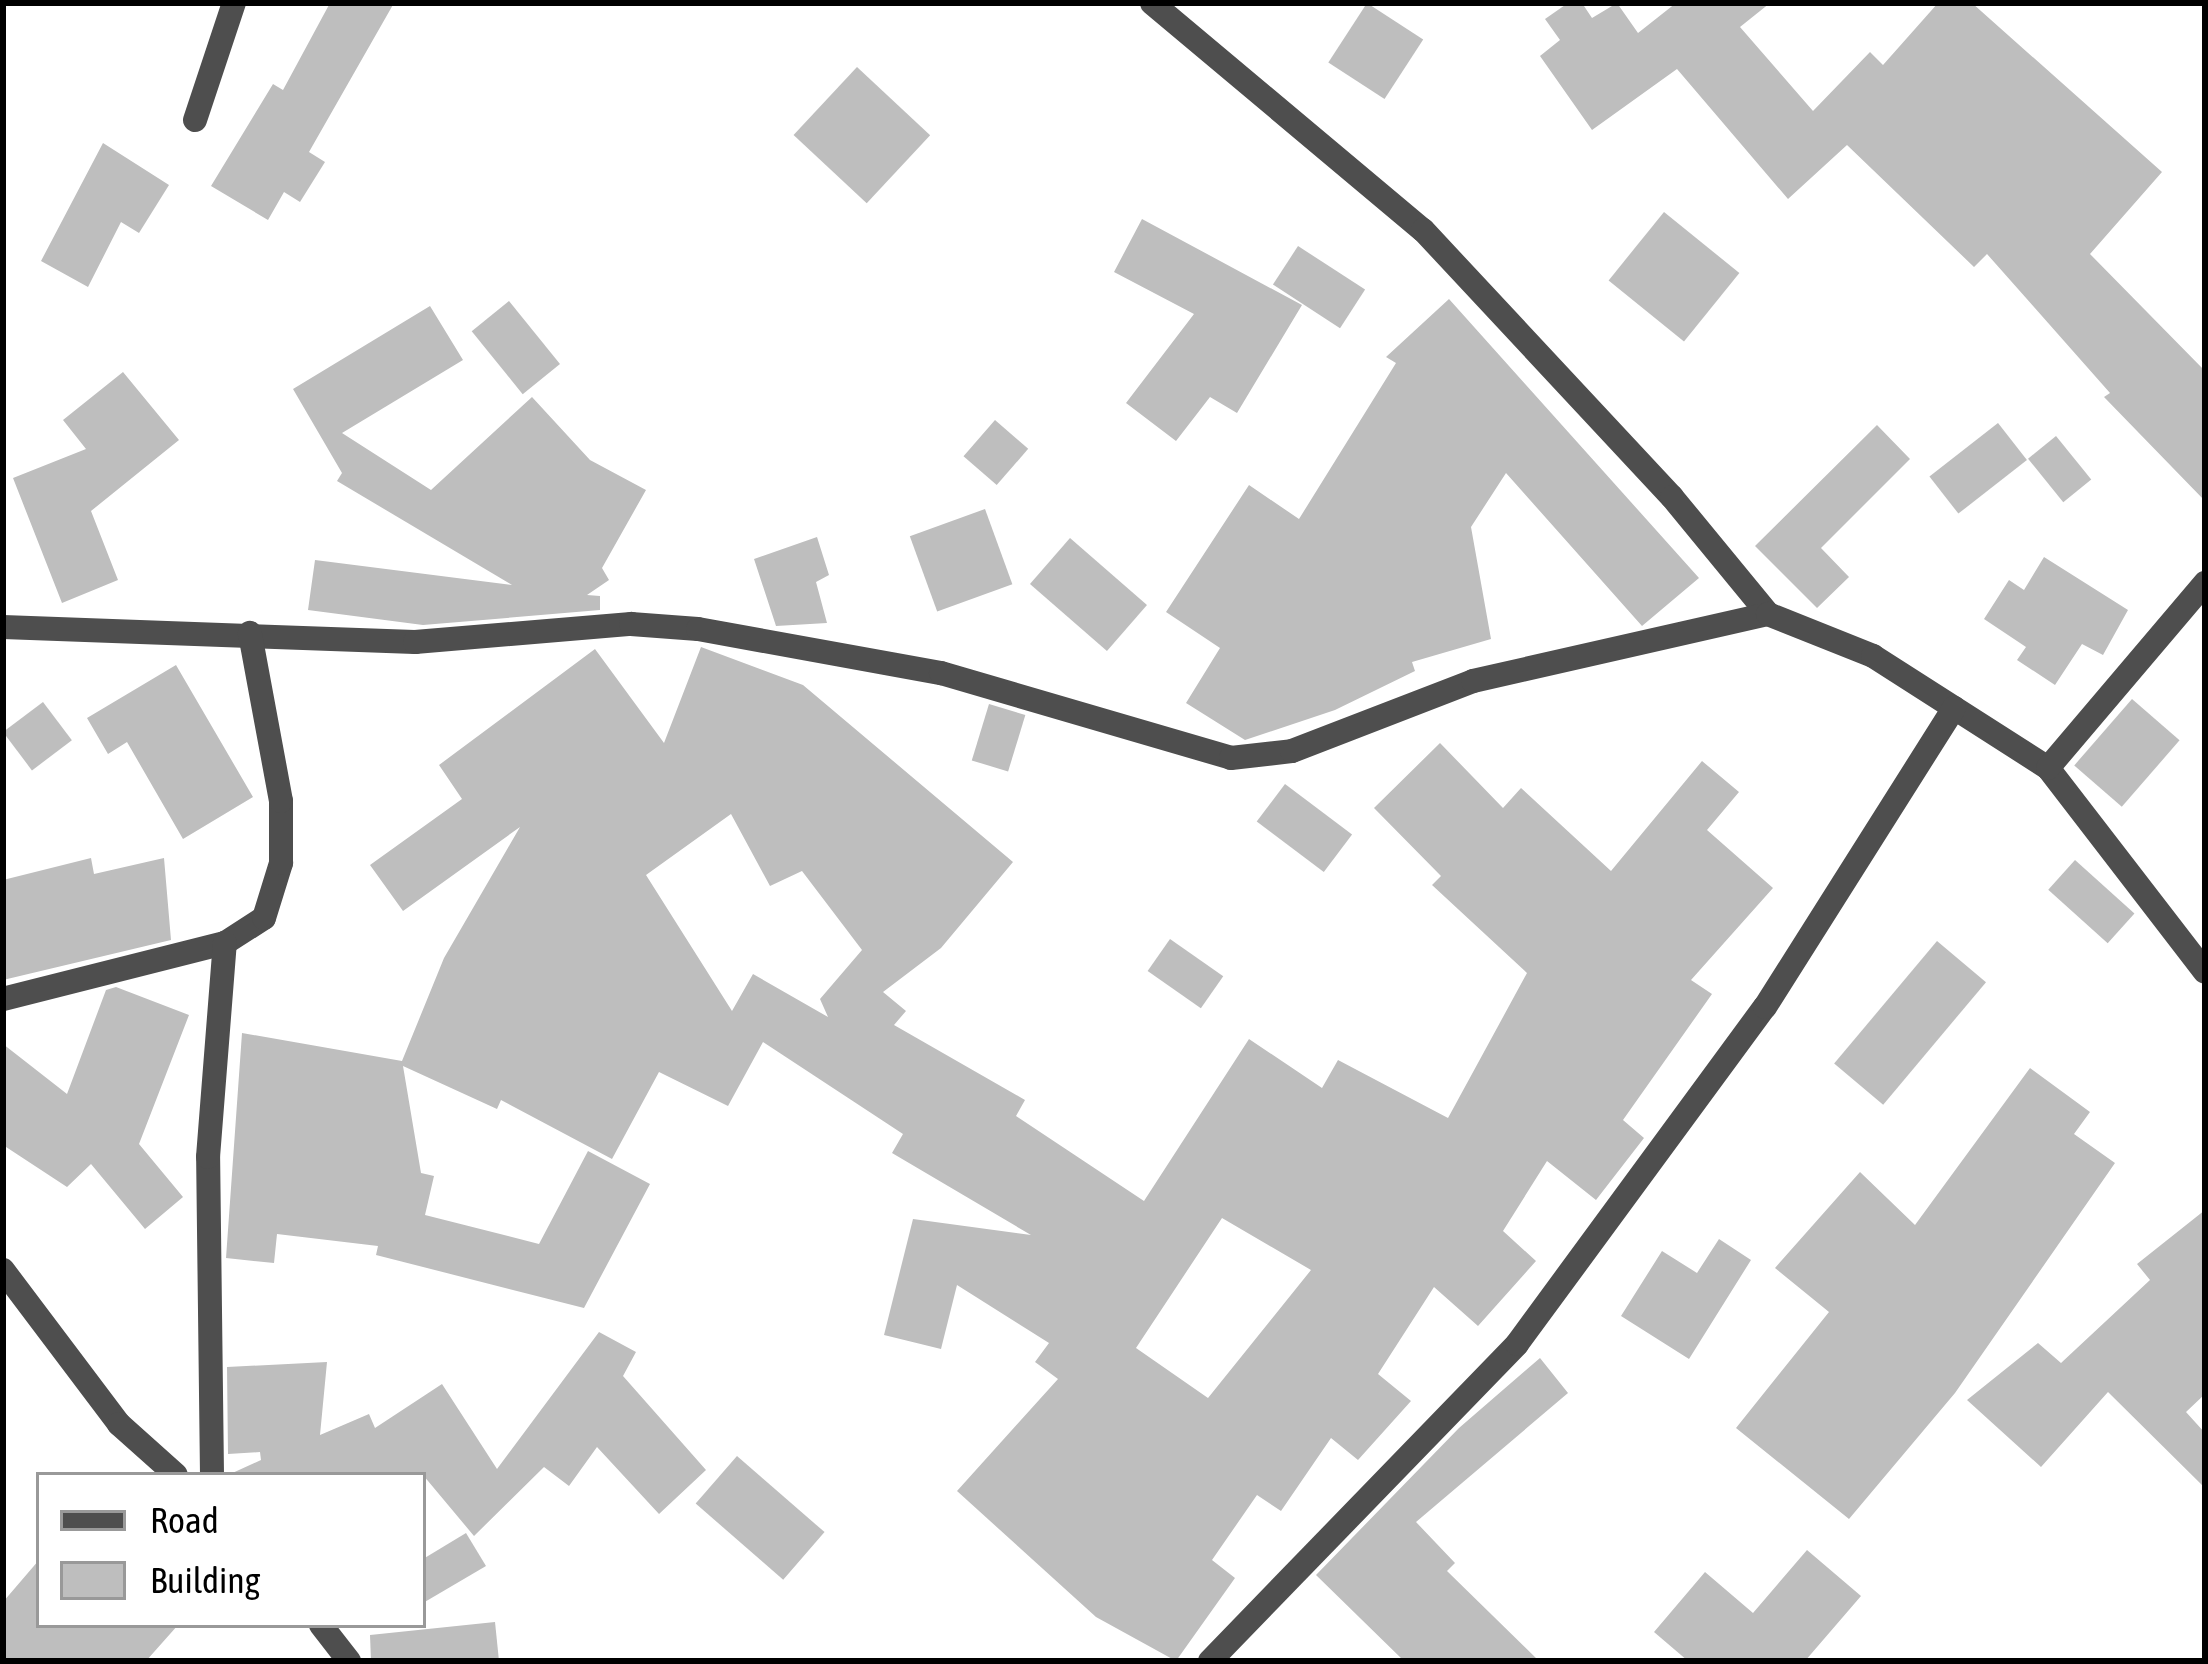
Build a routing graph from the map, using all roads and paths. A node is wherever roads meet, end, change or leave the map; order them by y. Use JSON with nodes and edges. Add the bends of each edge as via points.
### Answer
{"nodes":[{"id":1,"x":234,"y":3,"type":"edge"},
{"id":2,"x":1152,"y":3,"type":"edge"},
{"id":3,"x":195,"y":120,"type":"dead end"},
{"id":4,"x":2205,"y":583,"type":"edge"},
{"id":5,"x":1768,"y":614,"type":"junction"},
{"id":6,"x":3,"y":627,"type":"edge"},
{"id":7,"x":250,"y":633,"type":"junction"},
{"id":8,"x":1954,"y":708,"type":"junction"},
{"id":9,"x":2048,"y":768,"type":"junction"},
{"id":10,"x":225,"y":943,"type":"junction"},
{"id":11,"x":2205,"y":971,"type":"edge"},
{"id":12,"x":3,"y":999,"type":"edge"},
{"id":13,"x":3,"y":1270,"type":"edge"},
{"id":14,"x":173,"y":1472,"type":"edge"},
{"id":15,"x":212,"y":1472,"type":"edge"},
{"id":16,"x":323,"y":1628,"type":"edge"},
{"id":17,"x":350,"y":1661,"type":"edge"},
{"id":18,"x":1210,"y":1661,"type":"edge"}],
"edges":[{"from":1,"to":3,"type":"street"},
{"from":2,"to":5,"type":"street","via":[[1423,230],[1672,497]]},
{"from":4,"to":9,"type":"street"},
{"from":5,"to":7,"type":"street","via":[[1473,681],[1292,751],[1231,758],[941,673],[698,629],[631,624],[416,642]]},
{"from":5,"to":8,"type":"street","via":[[1873,656]]},
{"from":6,"to":7,"type":"street"},
{"from":7,"to":10,"type":"street","via":[[281,801],[281,863],[264,919]]},
{"from":8,"to":9,"type":"street"},
{"from":8,"to":18,"type":"street","via":[[1765,1007],[1517,1344]]},
{"from":9,"to":11,"type":"street"},
{"from":10,"to":12,"type":"street"},
{"from":10,"to":15,"type":"street","via":[[208,1157]]},
{"from":13,"to":14,"type":"street","via":[[118,1424]]},
{"from":16,"to":17,"type":"street"}]}
